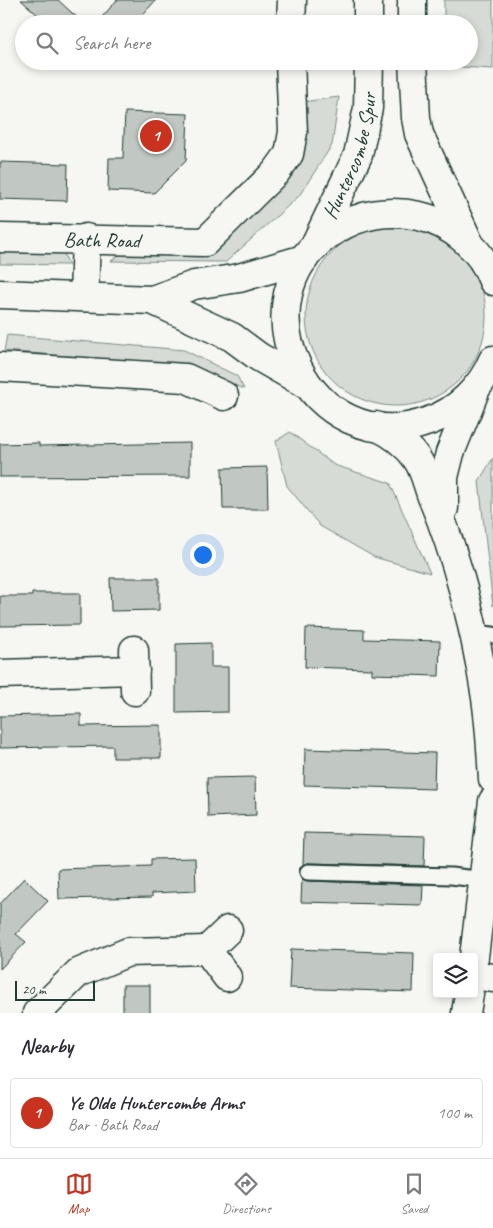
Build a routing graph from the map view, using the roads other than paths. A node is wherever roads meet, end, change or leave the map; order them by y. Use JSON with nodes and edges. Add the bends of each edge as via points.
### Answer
{"nodes":[{"id":1,"x":292,"y":0,"type":"edge"},
{"id":2,"x":368,"y":0,"type":"edge"},
{"id":3,"x":412,"y":0,"type":"edge"},
{"id":4,"x":291,"y":15,"type":"edge"},
{"id":5,"x":368,"y":15,"type":"edge"},
{"id":6,"x":412,"y":15,"type":"edge"},
{"id":7,"x":290,"y":70,"type":"edge"},
{"id":8,"x":369,"y":70,"type":"edge"},
{"id":9,"x":413,"y":70,"type":"edge"},
{"id":10,"x":0,"y":238,"type":"edge"},
{"id":11,"x":86,"y":238,"type":"junction"},
{"id":12,"x":309,"y":253,"type":"junction"},
{"id":13,"x":485,"y":263,"type":"edge"},
{"id":14,"x":0,"y":294,"type":"edge"},
{"id":15,"x":84,"y":296,"type":"junction"},
{"id":16,"x":152,"y":300,"type":"junction"},
{"id":17,"x":0,"y":367,"type":"edge"},
{"id":18,"x":486,"y":375,"type":"edge"},
{"id":19,"x":306,"y":384,"type":"junction"},
{"id":20,"x":224,"y":396,"type":"dead end"},
{"id":21,"x":376,"y":426,"type":"junction"},
{"id":22,"x":443,"y":519,"type":"junction"},
{"id":23,"x":483,"y":634,"type":"edge"},
{"id":24,"x":134,"y":671,"type":"dead end"},
{"id":25,"x":0,"y":674,"type":"edge"},
{"id":26,"x":493,"y":779,"type":"edge"},
{"id":27,"x":493,"y":801,"type":"edge"},
{"id":28,"x":308,"y":872,"type":"dead end"},
{"id":29,"x":485,"y":880,"type":"junction"},
{"id":30,"x":228,"y":930,"type":"dead end"},
{"id":31,"x":206,"y":950,"type":"junction"},
{"id":32,"x":475,"y":953,"type":"edge"},
{"id":33,"x":478,"y":976,"type":"edge"},
{"id":34,"x":227,"y":977,"type":"dead end"},
{"id":35,"x":493,"y":978,"type":"edge"},
{"id":36,"x":468,"y":998,"type":"edge"},
{"id":37,"x":37,"y":1013,"type":"edge"},
{"id":38,"x":466,"y":1013,"type":"edge"}],
"edges":[{"from":1,"to":4,"type":"main road"},
{"from":2,"to":5,"type":"main road"},
{"from":3,"to":6,"type":"main road"},
{"from":7,"to":11,"type":"main road","name":"Bath Road","via":[[293,132],[288,154],[276,172],[205,242]]},
{"from":8,"to":12,"type":"main road","name":"Huntercombe Spur","via":[[368,108],[358,155]]},
{"from":9,"to":13,"type":"main road","via":[[419,134]]},
{"from":10,"to":11,"type":"main road","name":"Bath Road"},
{"from":11,"to":15,"type":"main road"},
{"from":12,"to":13,"type":"main road","via":[[344,224],[361,217],[396,212],[432,220],[458,234]]},
{"from":12,"to":16,"type":"main road","via":[[239,278],[194,285]]},
{"from":12,"to":19,"type":"main road","name":"Huntercombe Spur","via":[[294,277],[285,314],[289,349]]},
{"from":14,"to":15,"type":"main road"},
{"from":15,"to":16,"type":"main road"},
{"from":16,"to":19,"type":"main road","via":[[232,338]]},
{"from":17,"to":20,"type":"main road","via":[[186,378]]},
{"from":18,"to":21,"type":"main road","via":[[446,414],[429,422],[398,428]]},
{"from":18,"to":22,"type":"main road","via":[[450,453],[444,477]]},
{"from":19,"to":21,"type":"main road","via":[[336,412],[356,422]]},
{"from":21,"to":22,"type":"main road","via":[[390,432],[416,458]]},
{"from":22,"to":23,"type":"main road"},
{"from":23,"to":26,"type":"main road"},
{"from":24,"to":25,"type":"main road"},
{"from":27,"to":29,"type":"main road"},
{"from":28,"to":29,"type":"lane"},
{"from":29,"to":32,"type":"main road"},
{"from":30,"to":31,"type":"main road"},
{"from":31,"to":34,"type":"main road"},
{"from":31,"to":37,"type":"main road","via":[[128,952],[78,973]]},
{"from":33,"to":35,"type":"main road"},
{"from":36,"to":38,"type":"main road"}]}
